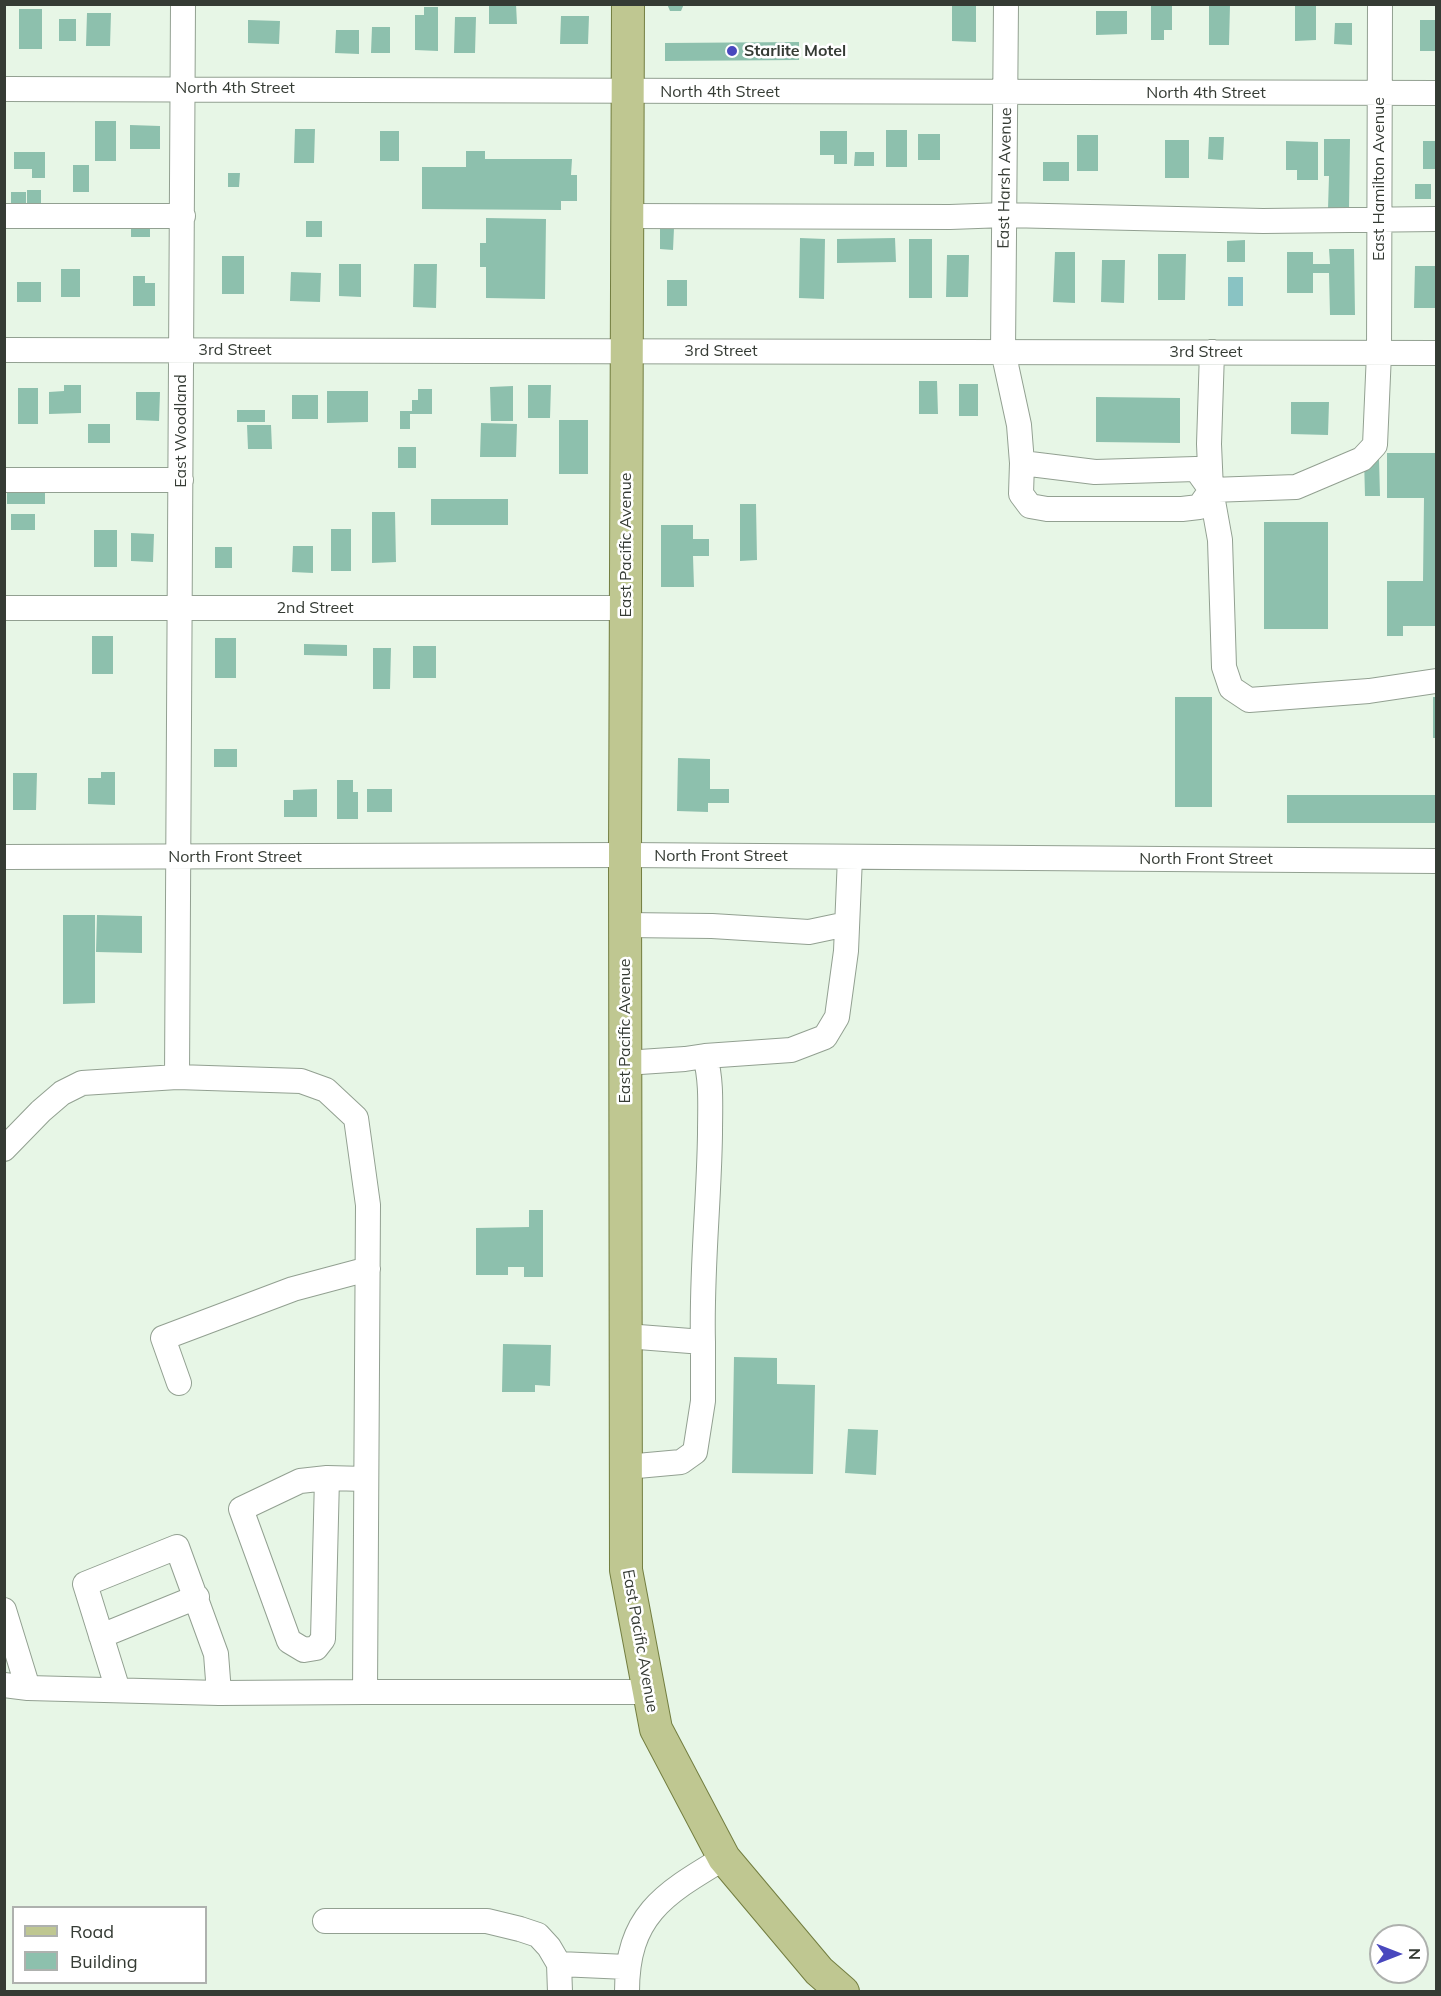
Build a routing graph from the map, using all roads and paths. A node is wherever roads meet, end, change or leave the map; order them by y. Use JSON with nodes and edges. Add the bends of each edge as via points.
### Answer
{"nodes":[{"id":1,"x":183,"y":4,"type":"edge"},
{"id":2,"x":628,"y":4,"type":"edge"},
{"id":3,"x":1006,"y":4,"type":"edge"},
{"id":4,"x":1380,"y":4,"type":"edge"},
{"id":5,"x":184,"y":88,"type":"junction"},
{"id":6,"x":4,"y":89,"type":"edge"},
{"id":7,"x":628,"y":92,"type":"junction"},
{"id":8,"x":1006,"y":92,"type":"junction"},
{"id":9,"x":1379,"y":93,"type":"junction"},
{"id":10,"x":1437,"y":93,"type":"edge"},
{"id":11,"x":1005,"y":214,"type":"junction"},
{"id":12,"x":4,"y":216,"type":"edge"},
{"id":13,"x":183,"y":216,"type":"junction"},
{"id":14,"x":627,"y":216,"type":"junction"},
{"id":15,"x":1379,"y":219,"type":"junction"},
{"id":16,"x":1437,"y":219,"type":"edge"},
{"id":17,"x":4,"y":350,"type":"edge"},
{"id":18,"x":182,"y":350,"type":"junction"},
{"id":19,"x":627,"y":351,"type":"junction"},
{"id":20,"x":1003,"y":351,"type":"junction"},
{"id":21,"x":1212,"y":352,"type":"junction"},
{"id":22,"x":1379,"y":353,"type":"junction"},
{"id":23,"x":1437,"y":353,"type":"edge"},
{"id":24,"x":1022,"y":463,"type":"junction"},
{"id":25,"x":4,"y":480,"type":"edge"},
{"id":26,"x":181,"y":480,"type":"junction"},
{"id":27,"x":1211,"y":490,"type":"junction"},
{"id":28,"x":4,"y":608,"type":"edge"},
{"id":29,"x":180,"y":608,"type":"junction"},
{"id":30,"x":626,"y":608,"type":"junction"},
{"id":31,"x":1437,"y":681,"type":"edge"},
{"id":32,"x":625,"y":855,"type":"junction"},
{"id":33,"x":4,"y":857,"type":"edge"},
{"id":34,"x":179,"y":857,"type":"junction"},
{"id":35,"x":850,"y":857,"type":"junction"},
{"id":36,"x":1437,"y":861,"type":"edge"},
{"id":37,"x":847,"y":924,"type":"junction"},
{"id":38,"x":625,"y":925,"type":"junction"},
{"id":39,"x":705,"y":1056,"type":"junction"},
{"id":40,"x":625,"y":1063,"type":"junction"},
{"id":41,"x":177,"y":1077,"type":"junction"},
{"id":42,"x":4,"y":1149,"type":"edge"},
{"id":43,"x":368,"y":1269,"type":"junction"},
{"id":44,"x":626,"y":1336,"type":"junction"},
{"id":45,"x":703,"y":1342,"type":"junction"},
{"id":46,"x":179,"y":1383,"type":"dead end"},
{"id":47,"x":626,"y":1467,"type":"junction"},
{"id":48,"x":327,"y":1478,"type":"junction"},
{"id":49,"x":366,"y":1479,"type":"junction"},
{"id":50,"x":197,"y":1597,"type":"junction"},
{"id":51,"x":4,"y":1610,"type":"edge"},
{"id":52,"x":101,"y":1636,"type":"junction"},
{"id":53,"x":16,"y":1686,"type":"edge"},
{"id":54,"x":118,"y":1690,"type":"junction"},
{"id":55,"x":365,"y":1692,"type":"junction"},
{"id":56,"x":648,"y":1692,"type":"junction"},
{"id":57,"x":219,"y":1693,"type":"junction"},
{"id":58,"x":724,"y":1858,"type":"junction"},
{"id":59,"x":325,"y":1921,"type":"dead end"},
{"id":60,"x":559,"y":1964,"type":"junction"},
{"id":61,"x":627,"y":1967,"type":"junction"},
{"id":62,"x":560,"y":1992,"type":"edge"},
{"id":63,"x":627,"y":1992,"type":"edge"},
{"id":64,"x":843,"y":1992,"type":"edge"}],
"edges":[{"from":1,"to":5,"type":"street","name":"East Woodland"},
{"from":2,"to":7,"type":"main road","name":"East Pacific Avenue"},
{"from":3,"to":8,"type":"street","name":"East Harsh Avenue"},
{"from":4,"to":9,"type":"street","name":"East Hamilton Avenue"},
{"from":5,"to":6,"type":"street","name":"North 4th Street"},
{"from":5,"to":7,"type":"street","name":"North 4th Street"},
{"from":5,"to":13,"type":"street","name":"East Woodland"},
{"from":7,"to":8,"type":"street","name":"North 4th Street"},
{"from":7,"to":14,"type":"main road","name":"East Pacific Avenue"},
{"from":8,"to":9,"type":"street","name":"North 4th Street"},
{"from":8,"to":11,"type":"street","name":"East Harsh Avenue"},
{"from":9,"to":10,"type":"street","name":"North 4th Street"},
{"from":9,"to":15,"type":"street","name":"East Hamilton Avenue"},
{"from":11,"to":14,"type":"street"},
{"from":11,"to":15,"type":"street","via":[[1263,221]]},
{"from":11,"to":20,"type":"street","name":"East Harsh Avenue"},
{"from":12,"to":13,"type":"street"},
{"from":13,"to":18,"type":"street","name":"East Woodland"},
{"from":14,"to":19,"type":"main road","name":"East Pacific Avenue"},
{"from":15,"to":16,"type":"street"},
{"from":15,"to":22,"type":"street","name":"East Hamilton Avenue"},
{"from":17,"to":18,"type":"street","name":"3rd Street"},
{"from":18,"to":19,"type":"street","name":"3rd Street"},
{"from":18,"to":26,"type":"street","name":"East Woodland"},
{"from":19,"to":20,"type":"street","name":"3rd Street"},
{"from":19,"to":30,"type":"main road","name":"East Pacific Avenue"},
{"from":20,"to":21,"type":"street","name":"3rd Street"},
{"from":20,"to":24,"type":"street","name":"East Harsh Avenue","via":[[1019,425]]},
{"from":21,"to":22,"type":"street","name":"3rd Street"},
{"from":21,"to":27,"type":"street"},
{"from":22,"to":23,"type":"street","name":"3rd Street"},
{"from":22,"to":27,"type":"street","name":"East Hamilton Avenue","via":[[1375,445],[1362,459],[1296,487]]},
{"from":24,"to":27,"type":"street","via":[[1095,472],[1196,469]]},
{"from":24,"to":27,"type":"street","name":"East Harsh Avenue","via":[[1021,494],[1030,506],[1047,509],[1199,507]]},
{"from":25,"to":26,"type":"street"},
{"from":26,"to":29,"type":"street","name":"East Woodland"},
{"from":27,"to":31,"type":"street","via":[[1220,540],[1224,667],[1231,688],[1249,700],[1369,691]]},
{"from":28,"to":29,"type":"street","name":"2nd Street"},
{"from":29,"to":30,"type":"street","name":"2nd Street"},
{"from":29,"to":34,"type":"street","name":"East Woodland"},
{"from":30,"to":32,"type":"main road","name":"East Pacific Avenue"},
{"from":32,"to":34,"type":"street","name":"North Front Street"},
{"from":32,"to":35,"type":"street","name":"North Front Street"},
{"from":32,"to":38,"type":"main road","name":"East Pacific Avenue"},
{"from":33,"to":34,"type":"street","name":"North Front Street"},
{"from":34,"to":41,"type":"street","name":"East Woodland"},
{"from":35,"to":36,"type":"street","name":"North Front Street"},
{"from":35,"to":37,"type":"street"},
{"from":37,"to":38,"type":"street","via":[[809,932]]},
{"from":37,"to":39,"type":"street","via":[[837,1017],[825,1037],[791,1050]]},
{"from":38,"to":40,"type":"main road","name":"East Pacific Avenue"},
{"from":39,"to":40,"type":"street"},
{"from":39,"to":45,"type":"street","via":[[710,1076],[710,1176]]},
{"from":40,"to":44,"type":"main road","name":"East Pacific Avenue"},
{"from":41,"to":42,"type":"street","via":[[82,1083],[62,1093]]},
{"from":41,"to":43,"type":"street","via":[[301,1081],[326,1090],[356,1118],[368,1205]]},
{"from":43,"to":46,"type":"street","via":[[293,1289],[163,1338]]},
{"from":43,"to":49,"type":"street"},
{"from":44,"to":45,"type":"street"},
{"from":44,"to":47,"type":"main road","name":"East Pacific Avenue"},
{"from":45,"to":47,"type":"street","via":[[703,1401],[695,1452],[681,1462]]},
{"from":47,"to":56,"type":"main road","name":"East Pacific Avenue","via":[[626,1570]]},
{"from":48,"to":48,"type":"street","via":[[323,1639],[316,1648],[304,1650],[290,1641],[242,1509],[300,1481]]},
{"from":48,"to":49,"type":"street"},
{"from":49,"to":55,"type":"street"},
{"from":50,"to":52,"type":"street"},
{"from":50,"to":52,"type":"street","via":[[177,1547],[85,1584]]},
{"from":50,"to":57,"type":"street","via":[[216,1654]]},
{"from":51,"to":53,"type":"street"},
{"from":52,"to":54,"type":"street"},
{"from":53,"to":54,"type":"street"},
{"from":54,"to":57,"type":"street"},
{"from":55,"to":56,"type":"street"},
{"from":55,"to":57,"type":"street"},
{"from":56,"to":58,"type":"main road","name":"East Pacific Avenue","via":[[656,1729]]},
{"from":58,"to":61,"type":"street","via":[[666,1896],[651,1911],[630,1950]]},
{"from":58,"to":64,"type":"main road","name":"East Pacific Avenue","via":[[819,1971]]},
{"from":59,"to":60,"type":"street","via":[[487,1921],[538,1935]]},
{"from":60,"to":61,"type":"street"},
{"from":60,"to":62,"type":"street"},
{"from":61,"to":63,"type":"street"}]}
